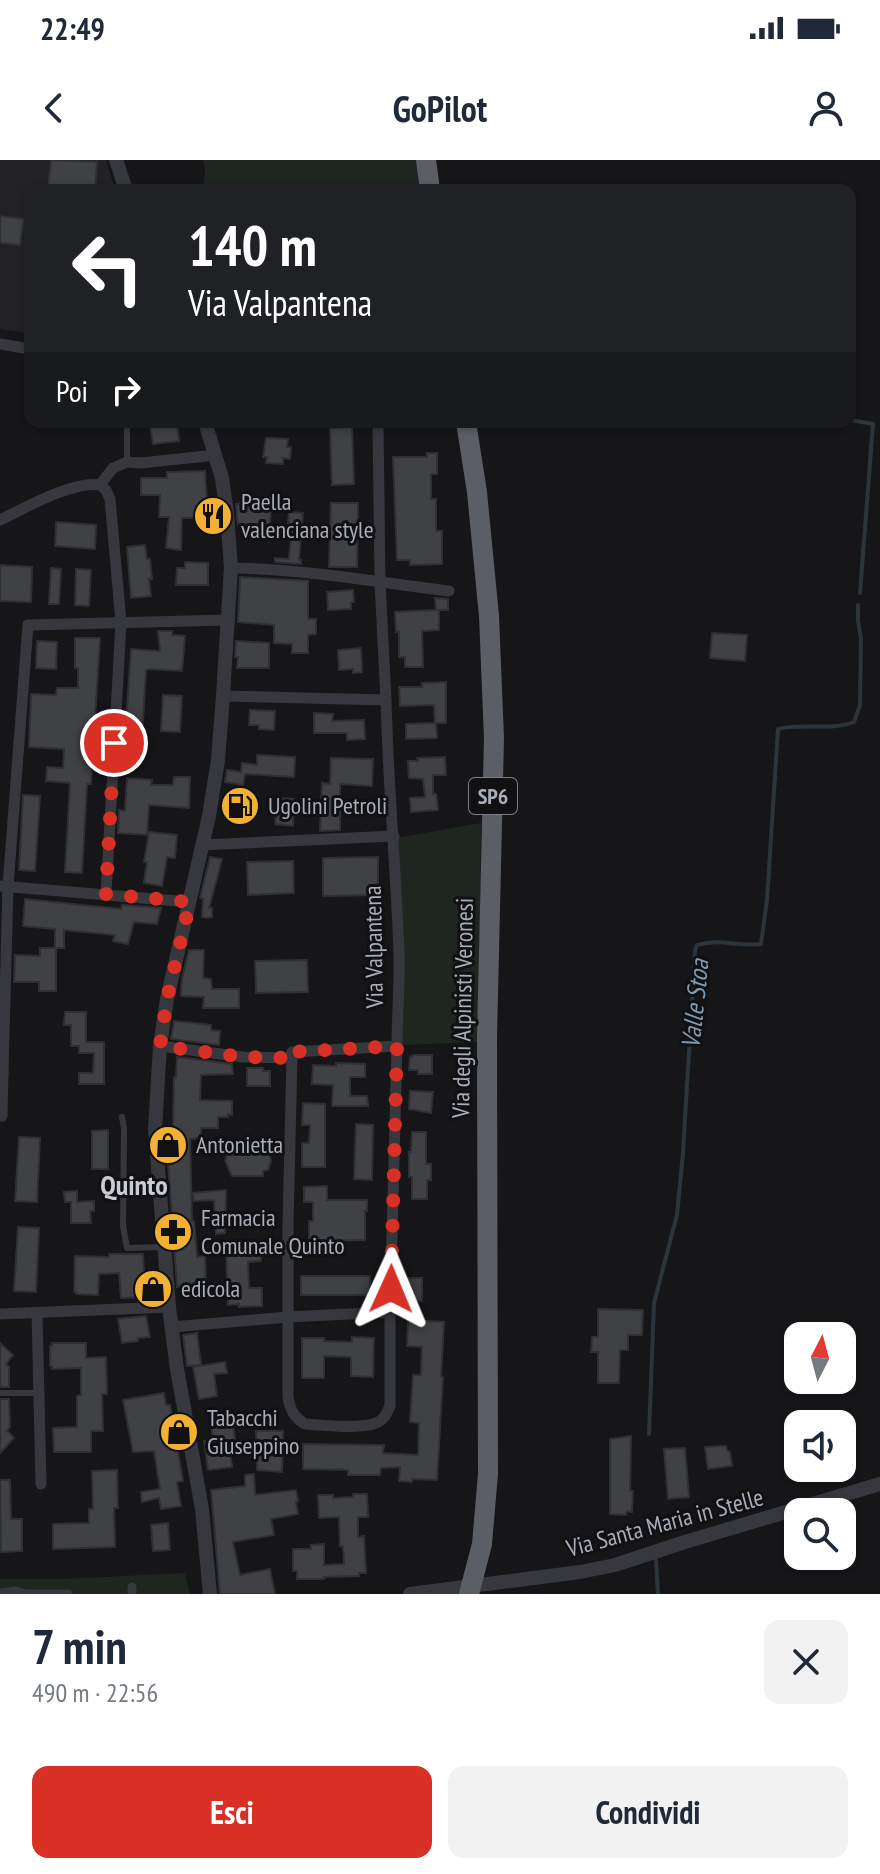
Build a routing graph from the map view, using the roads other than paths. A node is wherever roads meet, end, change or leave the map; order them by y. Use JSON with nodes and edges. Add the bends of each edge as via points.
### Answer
{"nodes":[{"id":1,"x":116,"y":160,"type":"edge"},
{"id":2,"x":426,"y":160,"type":"edge"},
{"id":3,"x":124,"y":184,"type":"edge"},
{"id":4,"x":429,"y":184,"type":"edge"},
{"id":5,"x":0,"y":344,"type":"edge"},
{"id":6,"x":24,"y":348,"type":"edge"},
{"id":7,"x":127,"y":428,"type":"edge"},
{"id":8,"x":207,"y":428,"type":"edge"},
{"id":9,"x":378,"y":428,"type":"edge"},
{"id":10,"x":467,"y":428,"type":"edge"},
{"id":11,"x":216,"y":455,"type":"junction"},
{"id":12,"x":127,"y":462,"type":"junction"},
{"id":13,"x":100,"y":485,"type":"junction"},
{"id":14,"x":0,"y":520,"type":"edge"},
{"id":15,"x":231,"y":568,"type":"junction"},
{"id":16,"x":380,"y":582,"type":"junction"},
{"id":17,"x":449,"y":591,"type":"dead end"},
{"id":18,"x":228,"y":620,"type":"junction"},
{"id":19,"x":121,"y":622,"type":"junction"},
{"id":20,"x":223,"y":696,"type":"junction"},
{"id":21,"x":386,"y":700,"type":"junction"},
{"id":22,"x":394,"y":836,"type":"junction"},
{"id":23,"x":203,"y":845,"type":"junction"},
{"id":24,"x":4,"y":886,"type":"edge"},
{"id":25,"x":106,"y":894,"type":"junction"},
{"id":26,"x":190,"y":902,"type":"junction"},
{"id":27,"x":160,"y":1046,"type":"junction"},
{"id":28,"x":397,"y":1046,"type":"junction"},
{"id":29,"x":292,"y":1058,"type":"junction"},
{"id":30,"x":2,"y":1073,"type":"edge"},
{"id":31,"x":0,"y":1116,"type":"edge"},
{"id":32,"x":122,"y":1117,"type":"dead end"},
{"id":33,"x":164,"y":1247,"type":"junction"},
{"id":34,"x":169,"y":1307,"type":"junction"},
{"id":35,"x":390,"y":1312,"type":"junction"},
{"id":36,"x":37,"y":1313,"type":"junction"},
{"id":37,"x":0,"y":1314,"type":"edge"},
{"id":38,"x":288,"y":1317,"type":"junction"},
{"id":39,"x":172,"y":1327,"type":"junction"},
{"id":40,"x":0,"y":1393,"type":"edge"},
{"id":41,"x":38,"y":1393,"type":"junction"},
{"id":42,"x":41,"y":1484,"type":"dead end"},
{"id":43,"x":880,"y":1484,"type":"edge"},
{"id":44,"x":0,"y":1593,"type":"edge"},
{"id":45,"x":27,"y":1594,"type":"edge"},
{"id":46,"x":68,"y":1594,"type":"edge"},
{"id":47,"x":210,"y":1594,"type":"edge"},
{"id":48,"x":410,"y":1594,"type":"edge"},
{"id":49,"x":469,"y":1594,"type":"edge"}],
"edges":[{"from":1,"to":3,"type":"street"},
{"from":2,"to":4,"type":"highway"},
{"from":5,"to":6,"type":"street"},
{"from":7,"to":12,"type":"lane"},
{"from":8,"to":11,"type":"street"},
{"from":9,"to":16,"type":"street","name":"Via Valpantena"},
{"from":10,"to":49,"type":"highway","name":"Via degli Alpinisti Veronesi","number":"SP6","via":[[489,616],[494,738],[487,1037],[488,1474],[482,1544]]},
{"from":11,"to":12,"type":"street"},
{"from":11,"to":15,"type":"street"},
{"from":12,"to":13,"type":"street","via":[[113,468]]},
{"from":13,"to":14,"type":"street","via":[[73,487]]},
{"from":13,"to":19,"type":"street","via":[[110,499]]},
{"from":15,"to":16,"type":"street"},
{"from":15,"to":18,"type":"street"},
{"from":16,"to":17,"type":"street"},
{"from":16,"to":21,"type":"street","name":"Via Valpantena"},
{"from":18,"to":19,"type":"street"},
{"from":18,"to":20,"type":"street"},
{"from":19,"to":24,"type":"street","via":[[28,625]]},
{"from":19,"to":25,"type":"street"},
{"from":20,"to":21,"type":"street"},
{"from":20,"to":23,"type":"street"},
{"from":21,"to":22,"type":"street","name":"Via Valpantena"},
{"from":22,"to":23,"type":"street"},
{"from":22,"to":28,"type":"street","name":"Via Valpantena"},
{"from":23,"to":26,"type":"street"},
{"from":24,"to":25,"type":"street"},
{"from":24,"to":30,"type":"street"},
{"from":25,"to":26,"type":"street"},
{"from":26,"to":27,"type":"street"},
{"from":27,"to":29,"type":"street"},
{"from":27,"to":33,"type":"street","via":[[155,1129]]},
{"from":28,"to":29,"type":"street","via":[[292,1052]]},
{"from":28,"to":35,"type":"street","name":"Via Valpantena"},
{"from":29,"to":38,"type":"street"},
{"from":30,"to":31,"type":"street"},
{"from":32,"to":33,"type":"lane","via":[[127,1248]]},
{"from":33,"to":34,"type":"street"},
{"from":34,"to":36,"type":"street"},
{"from":34,"to":39,"type":"street"},
{"from":35,"to":38,"type":"street"},
{"from":35,"to":38,"type":"street","name":"Via Valpantena","via":[[390,1406],[383,1418],[366,1426],[305,1424],[293,1415],[288,1397]]},
{"from":36,"to":37,"type":"street"},
{"from":36,"to":41,"type":"street"},
{"from":38,"to":39,"type":"street"},
{"from":39,"to":47,"type":"street","via":[[202,1509]]},
{"from":40,"to":41,"type":"lane"},
{"from":41,"to":42,"type":"street"},
{"from":43,"to":48,"type":"street","name":"Via Santa Maria in Stelle","via":[[615,1565]]},
{"from":44,"to":45,"type":"street"},
{"from":45,"to":46,"type":"street"}]}
